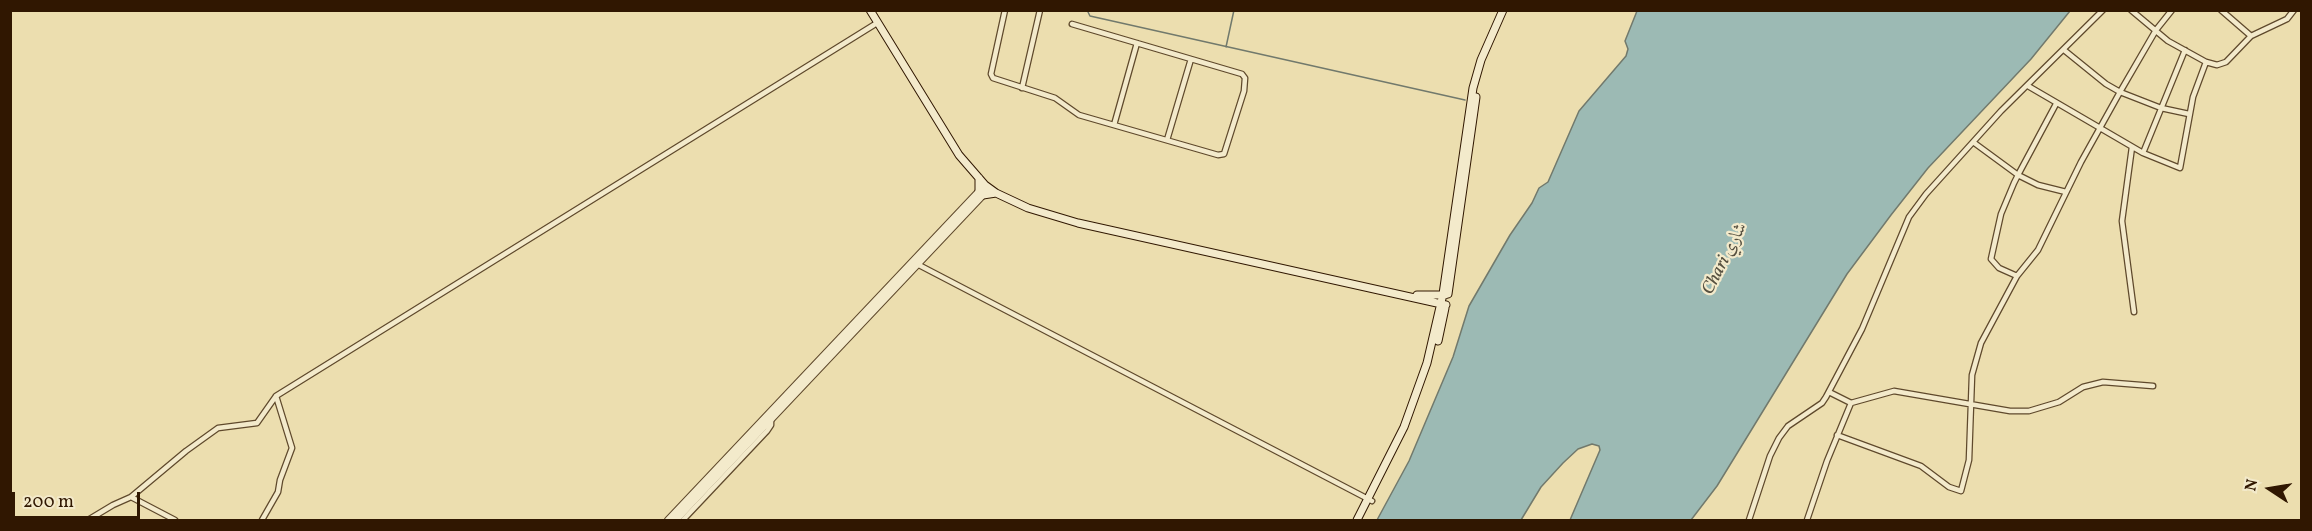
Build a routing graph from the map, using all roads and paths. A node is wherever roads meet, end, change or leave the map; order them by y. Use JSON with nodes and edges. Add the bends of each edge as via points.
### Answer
{"nodes":[{"id":1,"x":870,"y":10,"type":"edge"},
{"id":2,"x":1005,"y":10,"type":"edge"},
{"id":3,"x":1040,"y":10,"type":"edge"},
{"id":4,"x":1503,"y":10,"type":"edge"},
{"id":5,"x":1507,"y":10,"type":"edge"},
{"id":6,"x":2103,"y":10,"type":"edge"},
{"id":7,"x":2131,"y":10,"type":"edge"},
{"id":8,"x":2172,"y":10,"type":"edge"},
{"id":9,"x":2221,"y":10,"type":"edge"},
{"id":10,"x":2294,"y":10,"type":"edge"},
{"id":11,"x":878,"y":22,"type":"junction"},
{"id":12,"x":1072,"y":24,"type":"dead end"},
{"id":13,"x":2156,"y":30,"type":"junction"},
{"id":14,"x":2251,"y":36,"type":"junction"},
{"id":15,"x":1137,"y":43,"type":"junction"},
{"id":16,"x":2064,"y":50,"type":"junction"},
{"id":17,"x":2185,"y":50,"type":"junction"},
{"id":18,"x":1191,"y":59,"type":"junction"},
{"id":19,"x":2206,"y":62,"type":"junction"},
{"id":20,"x":2028,"y":86,"type":"junction"},
{"id":21,"x":1022,"y":88,"type":"junction"},
{"id":22,"x":2120,"y":92,"type":"junction"},
{"id":23,"x":2056,"y":104,"type":"junction"},
{"id":24,"x":2161,"y":108,"type":"junction"},
{"id":25,"x":2189,"y":114,"type":"junction"},
{"id":26,"x":1114,"y":125,"type":"junction"},
{"id":27,"x":2100,"y":129,"type":"junction"},
{"id":28,"x":1167,"y":140,"type":"junction"},
{"id":29,"x":1973,"y":142,"type":"junction"},
{"id":30,"x":2132,"y":147,"type":"junction"},
{"id":31,"x":2143,"y":153,"type":"junction"},
{"id":32,"x":2018,"y":175,"type":"junction"},
{"id":33,"x":979,"y":178,"type":"junction"},
{"id":34,"x":990,"y":189,"type":"junction"},
{"id":35,"x":2066,"y":192,"type":"junction"},
{"id":36,"x":981,"y":193,"type":"junction"},
{"id":37,"x":915,"y":262,"type":"junction"},
{"id":38,"x":2017,"y":276,"type":"junction"},
{"id":39,"x":1444,"y":283,"type":"junction"},
{"id":40,"x":1445,"y":295,"type":"junction"},
{"id":41,"x":1426,"y":297,"type":"junction"},
{"id":42,"x":1443,"y":304,"type":"junction"},
{"id":43,"x":2134,"y":312,"type":"dead end"},
{"id":44,"x":1439,"y":317,"type":"junction"},
{"id":45,"x":2153,"y":387,"type":"dead end"},
{"id":46,"x":1829,"y":392,"type":"junction"},
{"id":47,"x":276,"y":396,"type":"junction"},
{"id":48,"x":1851,"y":403,"type":"junction"},
{"id":49,"x":1970,"y":403,"type":"junction"},
{"id":50,"x":769,"y":418,"type":"junction"},
{"id":51,"x":1837,"y":435,"type":"junction"},
{"id":52,"x":131,"y":497,"type":"junction"},
{"id":53,"x":1370,"y":500,"type":"junction"},
{"id":54,"x":88,"y":520,"type":"edge"},
{"id":55,"x":175,"y":520,"type":"edge"},
{"id":56,"x":262,"y":520,"type":"edge"},
{"id":57,"x":669,"y":520,"type":"edge"},
{"id":58,"x":676,"y":520,"type":"edge"},
{"id":59,"x":683,"y":520,"type":"edge"},
{"id":60,"x":1358,"y":520,"type":"edge"},
{"id":61,"x":1362,"y":520,"type":"edge"},
{"id":62,"x":1749,"y":520,"type":"edge"},
{"id":63,"x":1807,"y":520,"type":"edge"}],
"edges":[{"from":1,"to":11,"type":"main road"},
{"from":2,"to":21,"type":"street","via":[[991,74]]},
{"from":3,"to":21,"type":"street"},
{"from":4,"to":39,"type":"main road","via":[[1473,88]]},
{"from":5,"to":40,"type":"main road","via":[[1477,89]]},
{"from":6,"to":16,"type":"street"},
{"from":7,"to":13,"type":"street"},
{"from":8,"to":13,"type":"street"},
{"from":9,"to":14,"type":"street"},
{"from":10,"to":14,"type":"street","via":[[2287,19]]},
{"from":11,"to":33,"type":"main road","via":[[931,112]]},
{"from":11,"to":47,"type":"street"},
{"from":12,"to":15,"type":"street"},
{"from":13,"to":17,"type":"street"},
{"from":13,"to":22,"type":"street"},
{"from":14,"to":19,"type":"street","via":[[2226,62]]},
{"from":15,"to":18,"type":"street"},
{"from":15,"to":26,"type":"street"},
{"from":16,"to":20,"type":"street"},
{"from":16,"to":22,"type":"street"},
{"from":17,"to":19,"type":"street"},
{"from":17,"to":24,"type":"street"},
{"from":18,"to":28,"type":"street"},
{"from":18,"to":28,"type":"street","via":[[1242,74],[1244,91],[1224,154]]},
{"from":19,"to":25,"type":"street"},
{"from":20,"to":23,"type":"street"},
{"from":20,"to":29,"type":"street"},
{"from":21,"to":26,"type":"street","via":[[1055,98],[1079,115]]},
{"from":22,"to":24,"type":"street"},
{"from":22,"to":27,"type":"street"},
{"from":23,"to":27,"type":"street"},
{"from":23,"to":32,"type":"street"},
{"from":24,"to":25,"type":"street"},
{"from":24,"to":31,"type":"street"},
{"from":25,"to":31,"type":"street","via":[[2180,168]]},
{"from":26,"to":28,"type":"street"},
{"from":27,"to":30,"type":"street"},
{"from":27,"to":35,"type":"street"},
{"from":29,"to":32,"type":"street"},
{"from":29,"to":46,"type":"street","via":[[1909,217],[1862,329]]},
{"from":30,"to":31,"type":"street"},
{"from":30,"to":43,"type":"street","via":[[2122,220]]},
{"from":32,"to":35,"type":"street"},
{"from":32,"to":38,"type":"street","via":[[2001,214],[1990,255],[1993,264]]},
{"from":33,"to":34,"type":"main road"},
{"from":33,"to":36,"type":"main road"},
{"from":34,"to":36,"type":"main road"},
{"from":34,"to":36,"type":"street"},
{"from":34,"to":41,"type":"main road","via":[[1028,208],[1078,223]]},
{"from":35,"to":38,"type":"street","via":[[2038,250]]},
{"from":36,"to":37,"type":"street"},
{"from":37,"to":50,"type":"street"},
{"from":37,"to":53,"type":"street"},
{"from":38,"to":49,"type":"street","via":[[1981,343],[1972,375]]},
{"from":39,"to":40,"type":"main road"},
{"from":39,"to":41,"type":"main road"},
{"from":40,"to":41,"type":"main road"},
{"from":40,"to":42,"type":"main road"},
{"from":41,"to":42,"type":"main road"},
{"from":41,"to":44,"type":"main road"},
{"from":42,"to":44,"type":"main road"},
{"from":42,"to":53,"type":"main road","via":[[1435,354],[1412,418]]},
{"from":44,"to":53,"type":"main road","via":[[1416,396]]},
{"from":45,"to":49,"type":"street","via":[[2103,382],[2029,411]]},
{"from":46,"to":48,"type":"street"},
{"from":46,"to":62,"type":"street","via":[[1822,403],[1788,426],[1779,438]]},
{"from":47,"to":52,"type":"street","via":[[257,423],[218,428]]},
{"from":47,"to":56,"type":"street","via":[[292,448],[278,492]]},
{"from":48,"to":49,"type":"street","via":[[1894,391]]},
{"from":48,"to":51,"type":"street"},
{"from":49,"to":51,"type":"street","via":[[1969,460],[1961,492],[1921,466]]},
{"from":50,"to":57,"type":"street"},
{"from":50,"to":58,"type":"street"},
{"from":50,"to":59,"type":"street","via":[[771,425],[767,431]]},
{"from":51,"to":63,"type":"street"},
{"from":52,"to":54,"type":"street"},
{"from":52,"to":55,"type":"street"},
{"from":53,"to":60,"type":"main road"},
{"from":53,"to":61,"type":"main road"}]}
